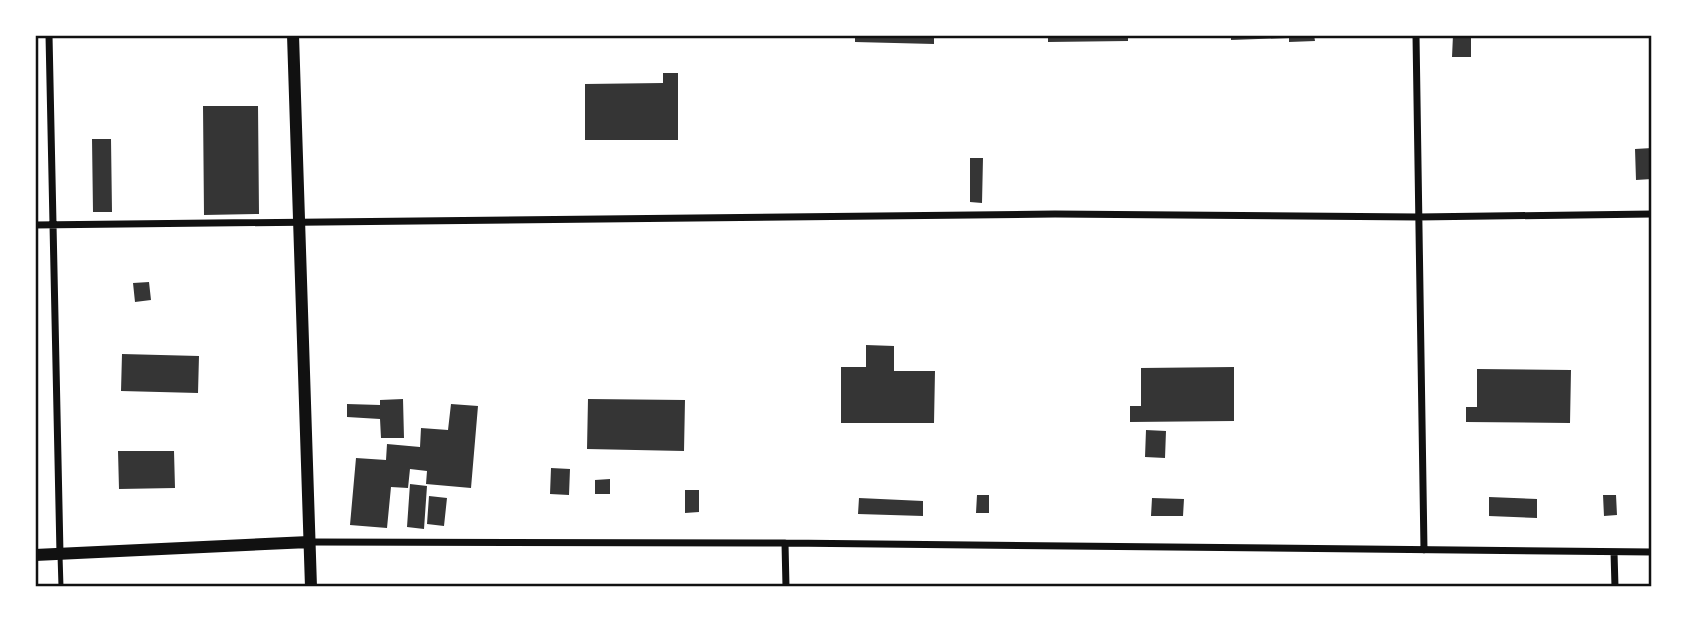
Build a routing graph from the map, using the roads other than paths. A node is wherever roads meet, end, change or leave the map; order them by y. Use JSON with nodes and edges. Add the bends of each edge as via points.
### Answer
{"nodes":[{"id":1,"x":49,"y":35,"type":"edge"},
{"id":2,"x":293,"y":35,"type":"edge"},
{"id":3,"x":1416,"y":35,"type":"edge"},
{"id":4,"x":1652,"y":214,"type":"edge"},
{"id":5,"x":1418,"y":217,"type":"junction"},
{"id":6,"x":299,"y":223,"type":"junction"},
{"id":7,"x":35,"y":225,"type":"edge"},
{"id":8,"x":54,"y":225,"type":"junction"},
{"id":9,"x":309,"y":542,"type":"junction"},
{"id":10,"x":785,"y":543,"type":"junction"},
{"id":11,"x":1424,"y":550,"type":"junction"},
{"id":12,"x":1614,"y":552,"type":"junction"},
{"id":13,"x":1652,"y":552,"type":"edge"},
{"id":14,"x":60,"y":554,"type":"junction"},
{"id":15,"x":35,"y":555,"type":"edge"},
{"id":16,"x":61,"y":587,"type":"edge"},
{"id":17,"x":311,"y":587,"type":"edge"},
{"id":18,"x":786,"y":587,"type":"edge"},
{"id":19,"x":1615,"y":587,"type":"edge"}],
"edges":[{"from":1,"to":8,"type":"street"},
{"from":2,"to":6,"type":"street"},
{"from":3,"to":5,"type":"street"},
{"from":4,"to":5,"type":"street"},
{"from":5,"to":6,"type":"street","via":[[1055,214]]},
{"from":5,"to":11,"type":"street"},
{"from":6,"to":8,"type":"street"},
{"from":6,"to":9,"type":"street"},
{"from":7,"to":8,"type":"street"},
{"from":8,"to":14,"type":"street"},
{"from":9,"to":10,"type":"street"},
{"from":9,"to":14,"type":"street"},
{"from":9,"to":17,"type":"street"},
{"from":10,"to":11,"type":"street"},
{"from":10,"to":18,"type":"street"},
{"from":11,"to":12,"type":"street"},
{"from":12,"to":13,"type":"street"},
{"from":12,"to":19,"type":"street"},
{"from":14,"to":15,"type":"street"},
{"from":14,"to":16,"type":"lane"}]}
